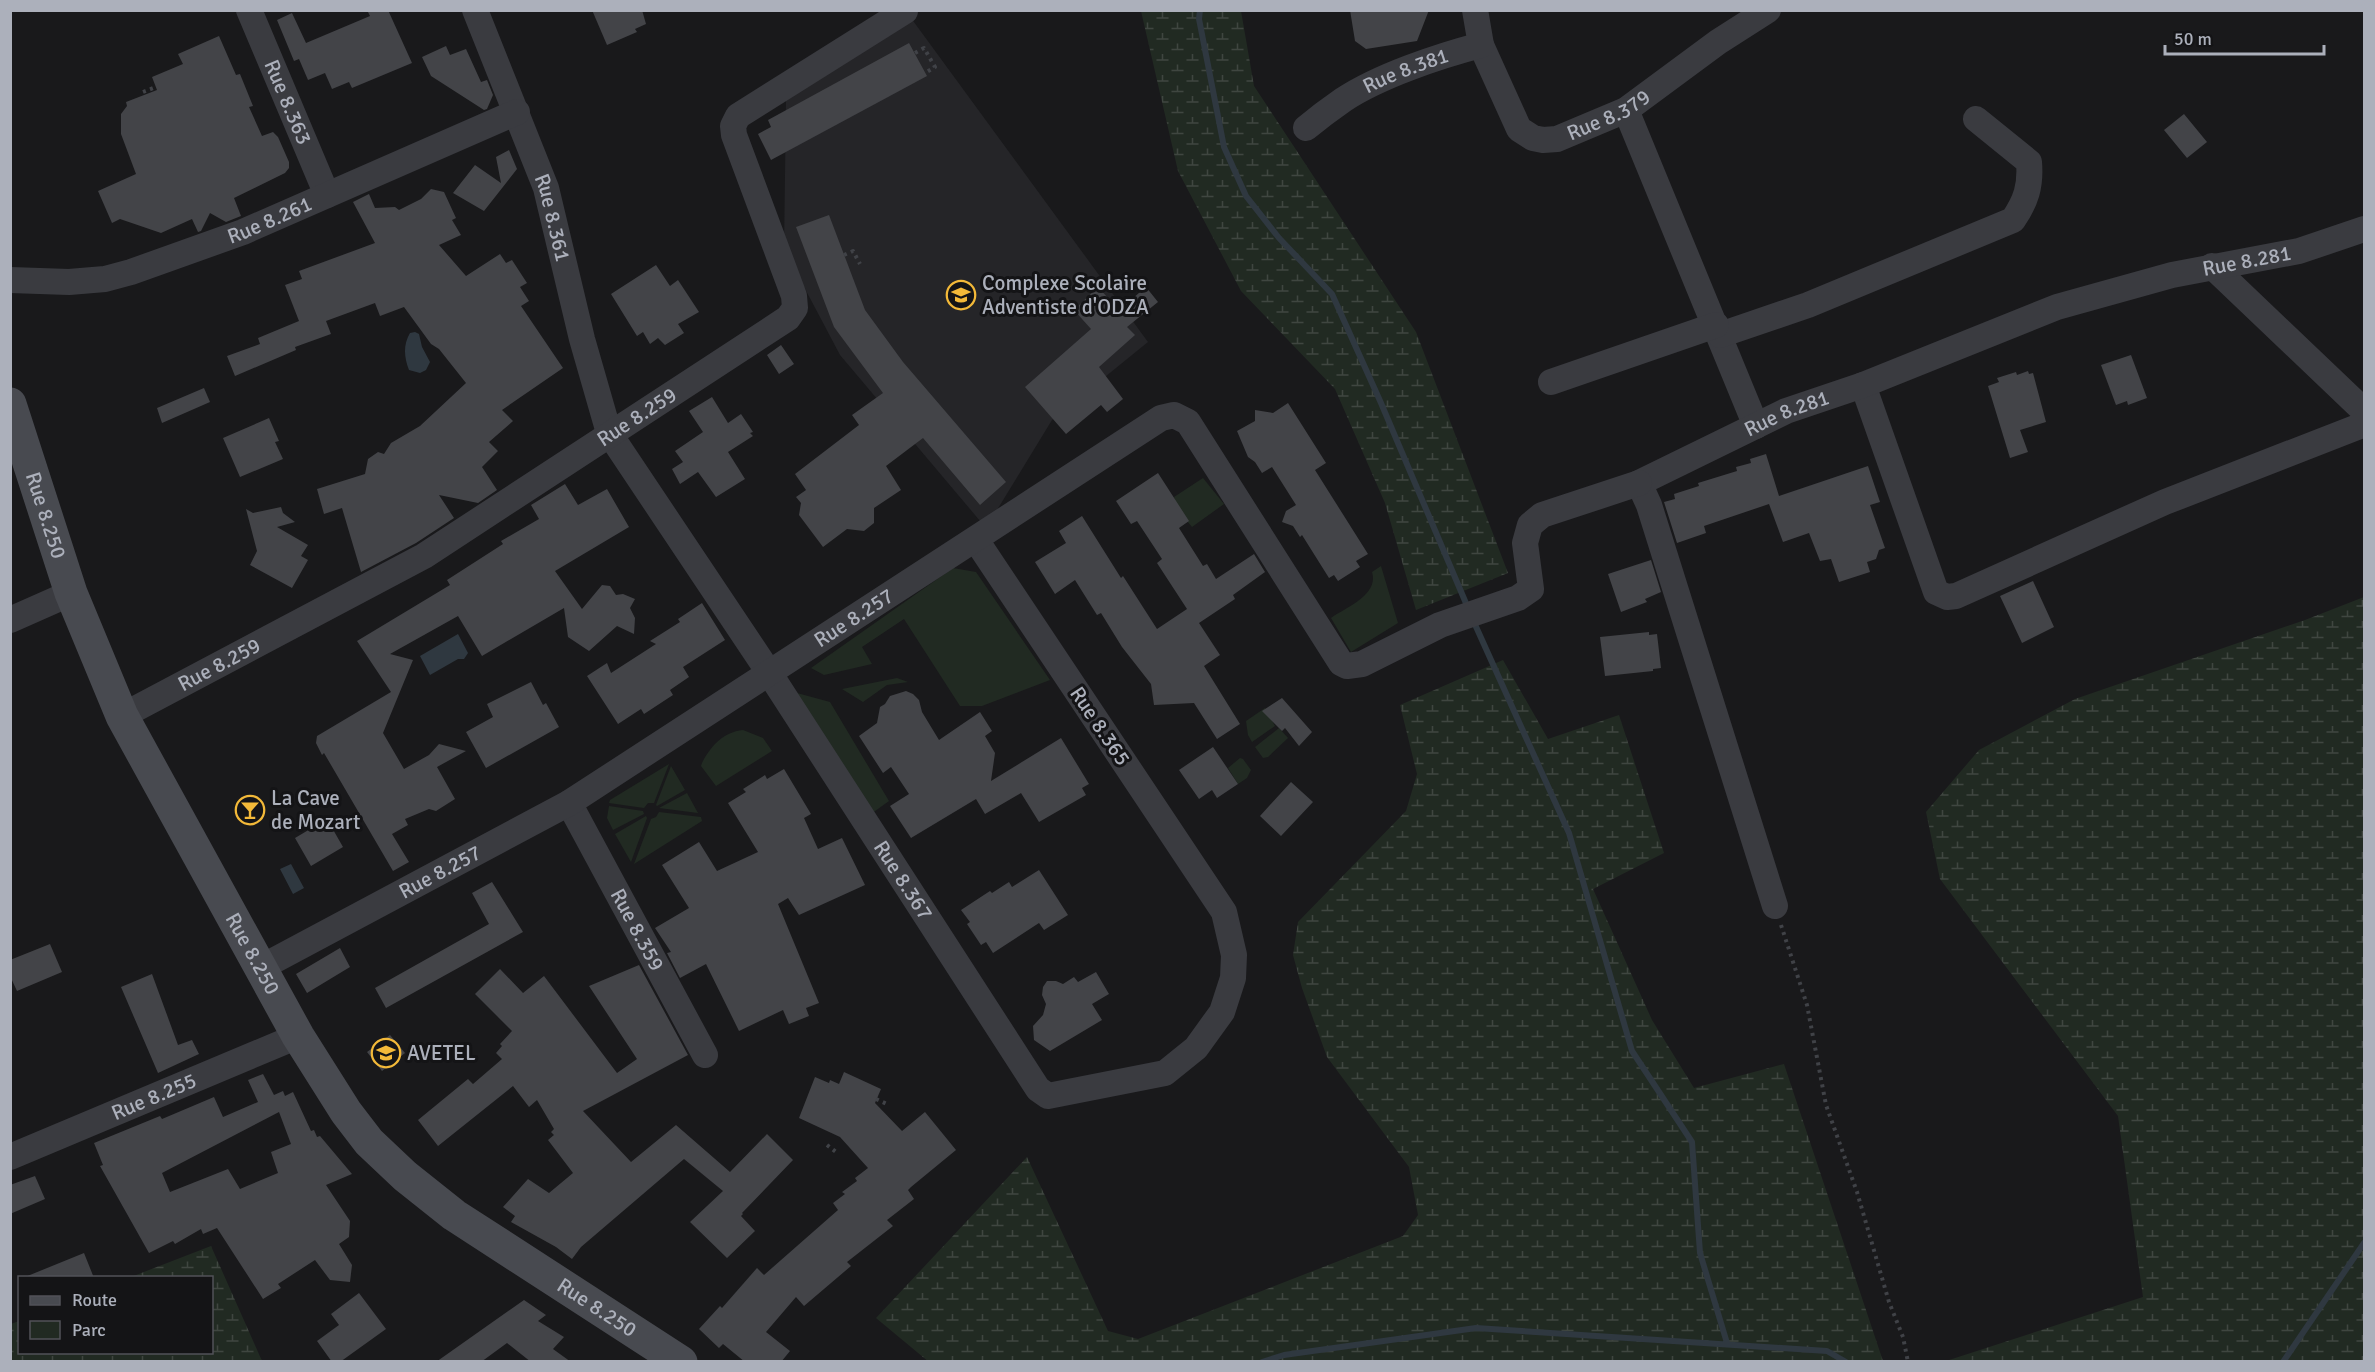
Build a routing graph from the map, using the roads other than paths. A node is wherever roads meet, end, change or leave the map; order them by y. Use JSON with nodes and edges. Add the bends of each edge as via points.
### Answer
{"nodes":[{"id":1,"x":249,"y":10,"type":"edge"},
{"id":2,"x":475,"y":10,"type":"edge"},
{"id":3,"x":1475,"y":10,"type":"edge"},
{"id":4,"x":1768,"y":10,"type":"edge"},
{"id":5,"x":905,"y":11,"type":"edge"},
{"id":6,"x":1481,"y":45,"type":"junction"},
{"id":7,"x":1626,"y":110,"type":"junction"},
{"id":8,"x":517,"y":112,"type":"junction"},
{"id":9,"x":1976,"y":119,"type":"dead end"},
{"id":10,"x":1306,"y":128,"type":"dead end"},
{"id":11,"x":327,"y":195,"type":"junction"},
{"id":12,"x":2364,"y":230,"type":"edge"},
{"id":13,"x":2212,"y":266,"type":"junction"},
{"id":14,"x":10,"y":280,"type":"edge"},
{"id":15,"x":1718,"y":330,"type":"junction"},
{"id":16,"x":1551,"y":382,"type":"dead end"},
{"id":17,"x":1863,"y":385,"type":"junction"},
{"id":18,"x":10,"y":404,"type":"edge"},
{"id":19,"x":1756,"y":426,"type":"junction"},
{"id":20,"x":609,"y":433,"type":"junction"},
{"id":21,"x":1639,"y":483,"type":"junction"},
{"id":22,"x":976,"y":540,"type":"junction"},
{"id":23,"x":71,"y":593,"type":"junction"},
{"id":24,"x":10,"y":620,"type":"edge"},
{"id":25,"x":1347,"y":666,"type":"joint"},
{"id":26,"x":768,"y":671,"type":"junction"},
{"id":27,"x":122,"y":716,"type":"junction"},
{"id":28,"x":569,"y":803,"type":"junction"},
{"id":29,"x":1775,"y":906,"type":"road end"},
{"id":30,"x":260,"y":968,"type":"junction"},
{"id":31,"x":298,"y":1036,"type":"junction"},
{"id":32,"x":705,"y":1055,"type":"dead end"},
{"id":33,"x":1038,"y":1089,"type":"joint"},
{"id":34,"x":10,"y":1157,"type":"edge"},
{"id":35,"x":681,"y":1362,"type":"edge"}],
"edges":[{"from":1,"to":11,"type":"street","name":"Rue 8.363"},
{"from":2,"to":8,"type":"street","name":"Rue 8.361"},
{"from":3,"to":6,"type":"street"},
{"from":4,"to":7,"type":"street","name":"Rue 8.379"},
{"from":5,"to":20,"type":"street","name":"Rue 8.259","via":[[738,116],[733,126],[794,296],[795,308],[788,318]]},
{"from":6,"to":7,"type":"street","name":"Rue 8.379","via":[[1519,129],[1533,138],[1557,138]]},
{"from":6,"to":10,"type":"street","name":"Rue 8.381","via":[[1444,54],[1366,88],[1344,99]]},
{"from":7,"to":15,"type":"street"},
{"from":8,"to":11,"type":"street","name":"Rue 8.261"},
{"from":8,"to":20,"type":"street","name":"Rue 8.361","via":[[546,188]]},
{"from":9,"to":15,"type":"street","via":[[2029,162],[2031,180],[2026,200],[2013,220],[1808,305]]},
{"from":11,"to":14,"type":"street","name":"Rue 8.261","via":[[243,232],[105,279]]},
{"from":12,"to":13,"type":"street","name":"Rue 8.281","via":[[2299,250]]},
{"from":13,"to":17,"type":"street","name":"Rue 8.281","via":[[2057,307]]},
{"from":13,"to":17,"type":"street","via":[[2362,409],[2364,418],[2360,426],[2165,502],[1956,596],[1936,592]]},
{"from":15,"to":16,"type":"street"},
{"from":15,"to":19,"type":"street"},
{"from":17,"to":19,"type":"street","name":"Rue 8.281","via":[[1786,411]]},
{"from":18,"to":23,"type":"street","name":"Rue 8.250"},
{"from":19,"to":21,"type":"street","name":"Rue 8.281"},
{"from":20,"to":26,"type":"street","name":"Rue 8.361"},
{"from":20,"to":27,"type":"street","name":"Rue 8.259","via":[[424,556]]},
{"from":21,"to":25,"type":"street","name":"Rue 8.281","via":[[1542,515],[1530,525],[1525,543],[1531,589],[1518,598],[1440,625],[1362,664]]},
{"from":21,"to":29,"type":"street"},
{"from":22,"to":25,"type":"street","name":"Rue 8.257","via":[[1133,434],[1174,415],[1188,422],[1341,663]]},
{"from":22,"to":26,"type":"street","name":"Rue 8.257"},
{"from":22,"to":33,"type":"street","name":"Rue 8.365","via":[[1224,912],[1234,955],[1233,978],[1222,1012],[1196,1048],[1165,1073],[1048,1096]]},
{"from":23,"to":24,"type":"street"},
{"from":23,"to":27,"type":"street","name":"Rue 8.250"},
{"from":26,"to":28,"type":"street","name":"Rue 8.257"},
{"from":26,"to":33,"type":"street","name":"Rue 8.367"},
{"from":27,"to":30,"type":"street","name":"Rue 8.250"},
{"from":28,"to":30,"type":"street","name":"Rue 8.257"},
{"from":28,"to":32,"type":"street","name":"Rue 8.359"},
{"from":30,"to":31,"type":"street","name":"Rue 8.250"},
{"from":31,"to":34,"type":"street","name":"Rue 8.255"},
{"from":31,"to":35,"type":"street","name":"Rue 8.250","via":[[369,1143],[405,1176],[454,1215]]}]}
